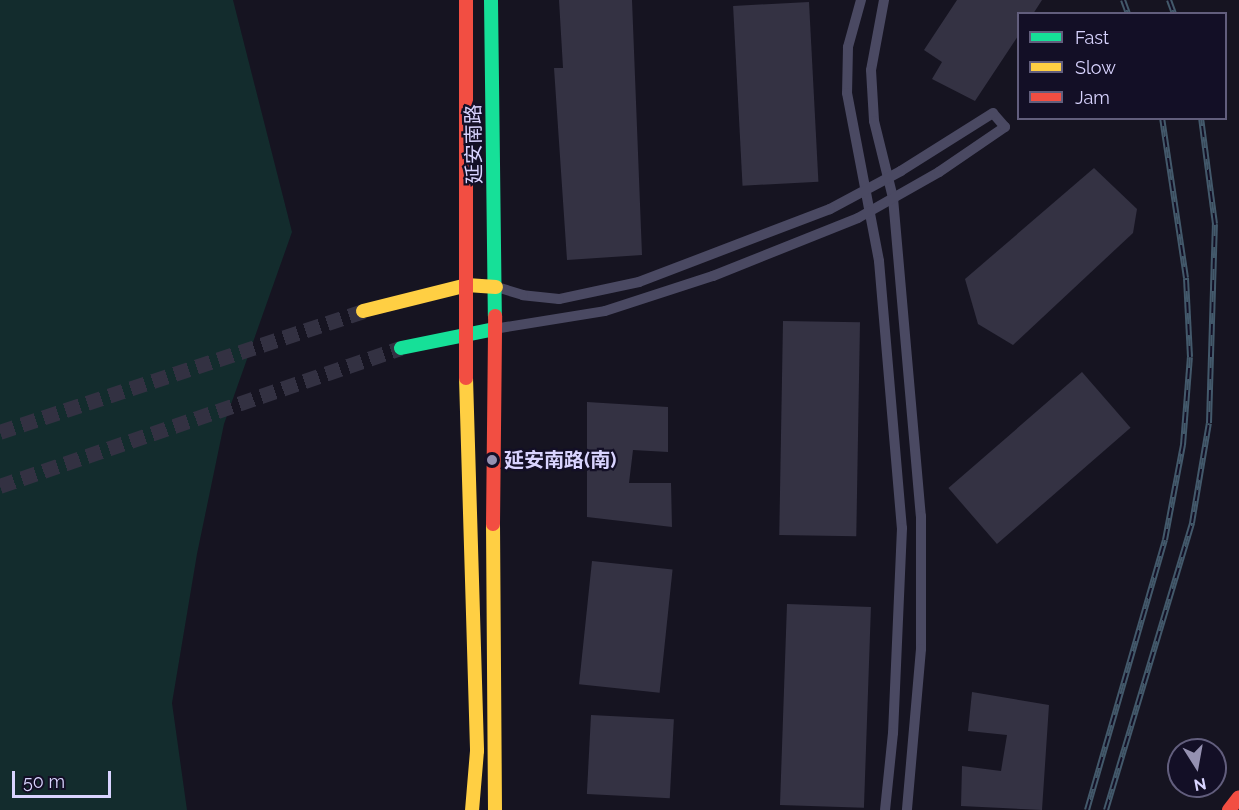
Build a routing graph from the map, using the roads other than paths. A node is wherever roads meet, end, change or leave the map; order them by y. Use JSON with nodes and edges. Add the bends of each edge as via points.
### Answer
{"nodes":[{"id":1,"x":466,"y":0,"type":"edge"},
{"id":2,"x":491,"y":0,"type":"edge"},
{"id":3,"x":861,"y":0,"type":"edge"},
{"id":4,"x":884,"y":0,"type":"edge"},
{"id":5,"x":889,"y":177,"type":"junction"},
{"id":6,"x":867,"y":189,"type":"junction"},
{"id":7,"x":893,"y":198,"type":"junction"},
{"id":8,"x":871,"y":211,"type":"junction"},
{"id":9,"x":467,"y":285,"type":"junction"},
{"id":10,"x":496,"y":287,"type":"junction"},
{"id":11,"x":363,"y":311,"type":"tunnel mouth"},
{"id":12,"x":494,"y":329,"type":"junction"},
{"id":13,"x":465,"y":334,"type":"junction"},
{"id":14,"x":401,"y":348,"type":"tunnel mouth"},
{"id":15,"x":1239,"y":797,"type":"edge"},
{"id":16,"x":472,"y":810,"type":"edge"},
{"id":17,"x":495,"y":810,"type":"edge"},
{"id":18,"x":885,"y":810,"type":"edge"},
{"id":19,"x":907,"y":810,"type":"edge"},
{"id":20,"x":1229,"y":810,"type":"edge"}],
"edges":[{"from":1,"to":9,"type":"street"},
{"from":2,"to":10,"type":"street","name":"延安南路"},
{"from":3,"to":6,"type":"street","via":[[848,47],[847,93]]},
{"from":4,"to":5,"type":"street","via":[[871,70],[874,121]]},
{"from":5,"to":6,"type":"street"},
{"from":5,"to":7,"type":"street"},
{"from":5,"to":7,"type":"street","via":[[993,113],[1005,127]]},
{"from":6,"to":8,"type":"street"},
{"from":6,"to":10,"type":"street","via":[[830,209],[639,282],[559,299],[523,296]]},
{"from":7,"to":8,"type":"street"},
{"from":7,"to":19,"type":"street","via":[[921,516],[921,649]]},
{"from":8,"to":12,"type":"street","via":[[712,276],[605,311]]},
{"from":8,"to":18,"type":"street","via":[[879,261],[902,528],[893,733]]},
{"from":9,"to":10,"type":"street"},
{"from":9,"to":11,"type":"street"},
{"from":9,"to":13,"type":"street"},
{"from":10,"to":12,"type":"street","name":"延安南路"},
{"from":12,"to":13,"type":"street"},
{"from":12,"to":17,"type":"street","name":"延安南路"},
{"from":13,"to":14,"type":"street"},
{"from":13,"to":16,"type":"street","via":[[477,751]]},
{"from":15,"to":20,"type":"street"}]}
